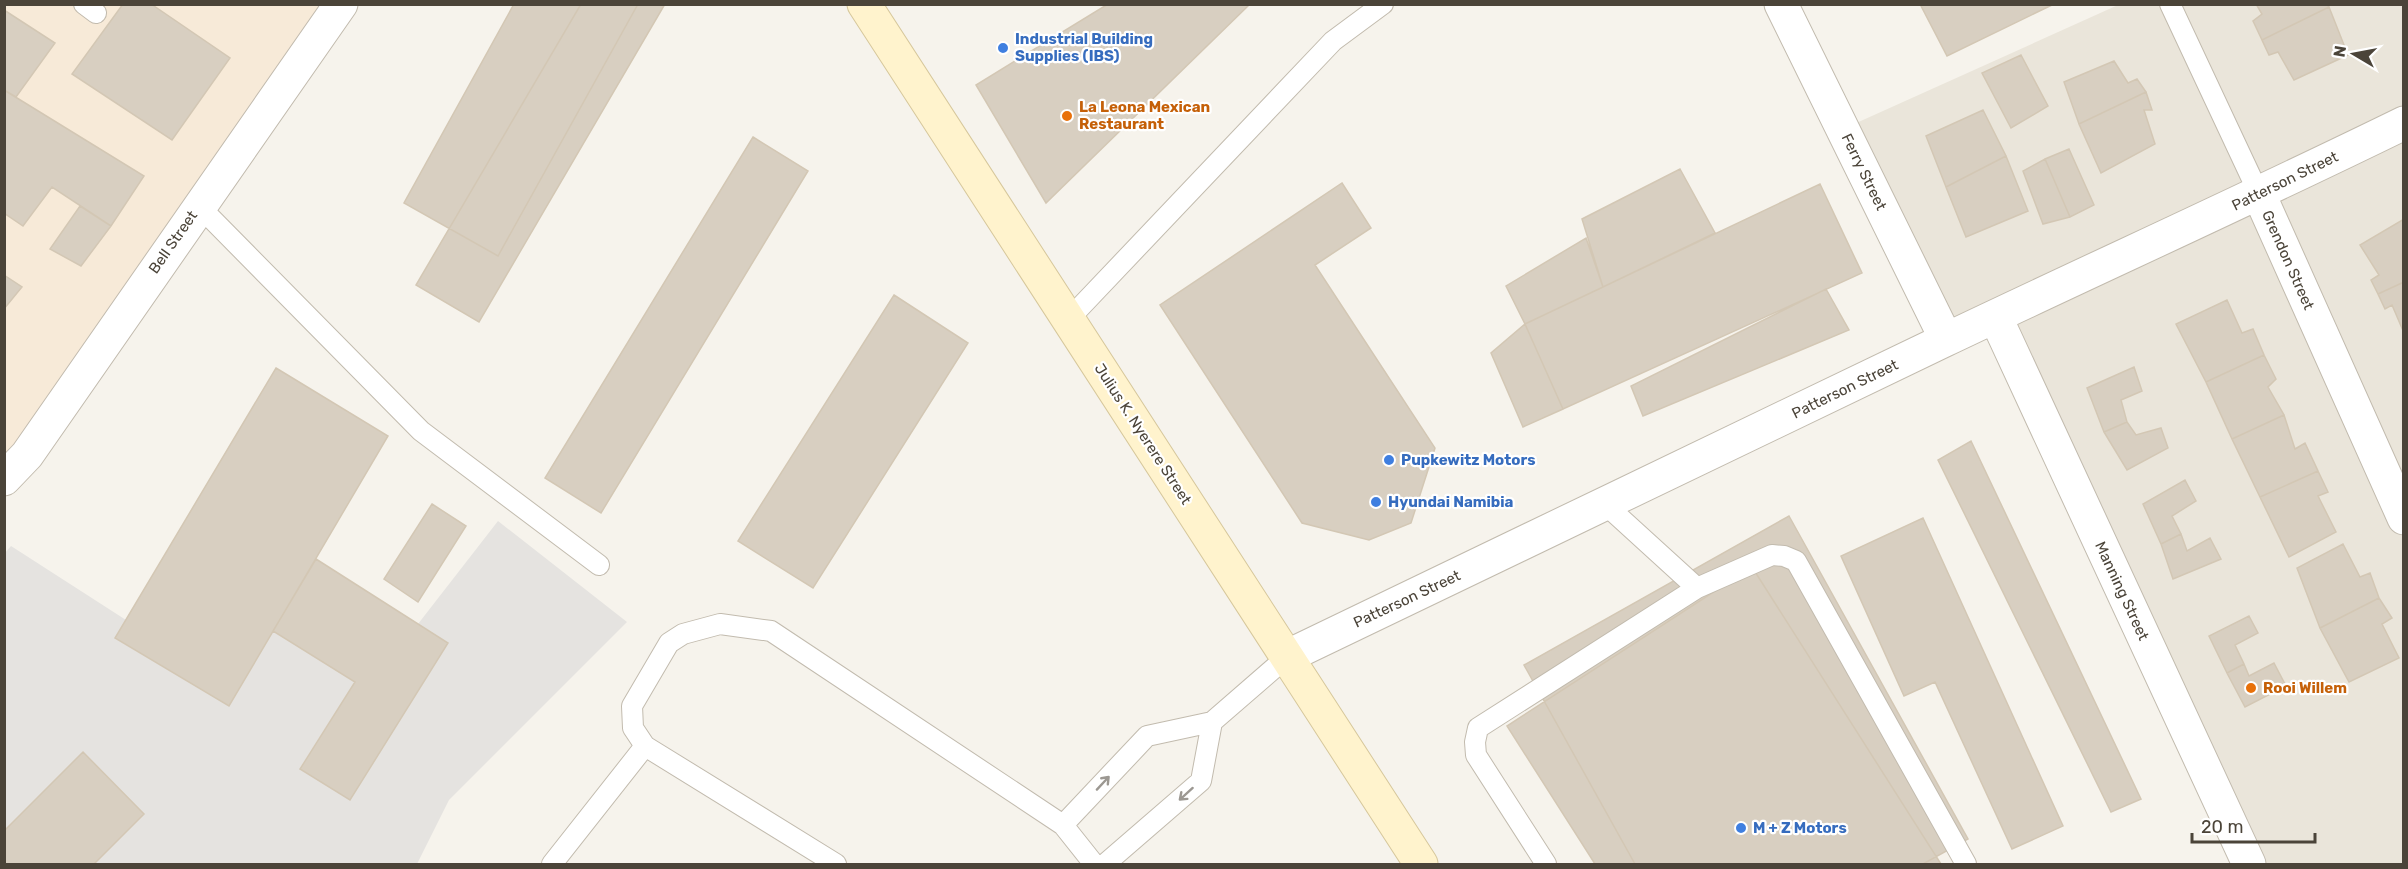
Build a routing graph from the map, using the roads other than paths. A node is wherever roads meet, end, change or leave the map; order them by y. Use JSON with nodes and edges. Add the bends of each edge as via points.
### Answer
{"nodes":[{"id":1,"x":341,"y":4,"type":"edge"},
{"id":2,"x":864,"y":4,"type":"edge"},
{"id":3,"x":1383,"y":4,"type":"edge"},
{"id":4,"x":1781,"y":4,"type":"edge"},
{"id":5,"x":2170,"y":4,"type":"edge"},
{"id":6,"x":2403,"y":123,"type":"edge"},
{"id":7,"x":2259,"y":194,"type":"junction"},
{"id":8,"x":199,"y":206,"type":"junction"},
{"id":9,"x":1996,"y":318,"type":"junction"},
{"id":10,"x":1068,"y":320,"type":"junction"},
{"id":11,"x":1946,"y":339,"type":"junction"},
{"id":12,"x":4,"y":480,"type":"edge"},
{"id":13,"x":1606,"y":505,"type":"junction"},
{"id":14,"x":2403,"y":518,"type":"edge"},
{"id":15,"x":599,"y":565,"type":"dead end"},
{"id":16,"x":1697,"y":588,"type":"junction"},
{"id":17,"x":1288,"y":656,"type":"junction"},
{"id":18,"x":1212,"y":722,"type":"junction"},
{"id":19,"x":645,"y":746,"type":"junction"},
{"id":20,"x":1063,"y":825,"type":"junction"},
{"id":21,"x":552,"y":864,"type":"edge"},
{"id":22,"x":836,"y":864,"type":"edge"},
{"id":23,"x":1094,"y":864,"type":"edge"},
{"id":24,"x":1105,"y":864,"type":"edge"},
{"id":25,"x":1421,"y":864,"type":"edge"},
{"id":26,"x":1546,"y":864,"type":"edge"},
{"id":27,"x":1966,"y":864,"type":"edge"},
{"id":28,"x":2248,"y":864,"type":"edge"}],
"edges":[{"from":1,"to":8,"type":"street","name":"Bell Street"},
{"from":2,"to":10,"type":"street","name":"Julius K. Nyerere Street"},
{"from":3,"to":10,"type":"lane","via":[[1333,42]]},
{"from":4,"to":11,"type":"street","name":"Ferry Street"},
{"from":5,"to":7,"type":"lane","name":"Grendon Street"},
{"from":6,"to":7,"type":"street","name":"Patterson Street"},
{"from":7,"to":9,"type":"street","name":"Patterson Street"},
{"from":7,"to":14,"type":"street","name":"Grendon Street"},
{"from":8,"to":12,"type":"street","name":"Bell Street","via":[[27,455]]},
{"from":8,"to":15,"type":"lane","via":[[421,431]]},
{"from":9,"to":11,"type":"street","name":"Patterson Street"},
{"from":9,"to":28,"type":"street","name":"Manning Street"},
{"from":10,"to":17,"type":"street","name":"Julius K. Nyerere Street"},
{"from":11,"to":13,"type":"street","name":"Patterson Street"},
{"from":13,"to":16,"type":"lane"},
{"from":13,"to":17,"type":"street","name":"Patterson Street"},
{"from":16,"to":26,"type":"lane","via":[[1478,728],[1476,755]]},
{"from":16,"to":27,"type":"lane","via":[[1772,555],[1796,561]]},
{"from":17,"to":18,"type":"lane"},
{"from":17,"to":25,"type":"street","name":"Julius K. Nyerere Street"},
{"from":20,"to":18,"type":"lane","one_way":true,"via":[[1148,736]]},
{"from":18,"to":24,"type":"lane","one_way":true,"via":[[1202,781]]},
{"from":19,"to":20,"type":"lane","via":[[633,728],[632,706],[669,643],[683,634],[720,624],[771,631]]},
{"from":19,"to":21,"type":"lane"},
{"from":19,"to":22,"type":"lane"},
{"from":20,"to":23,"type":"lane"}]}
